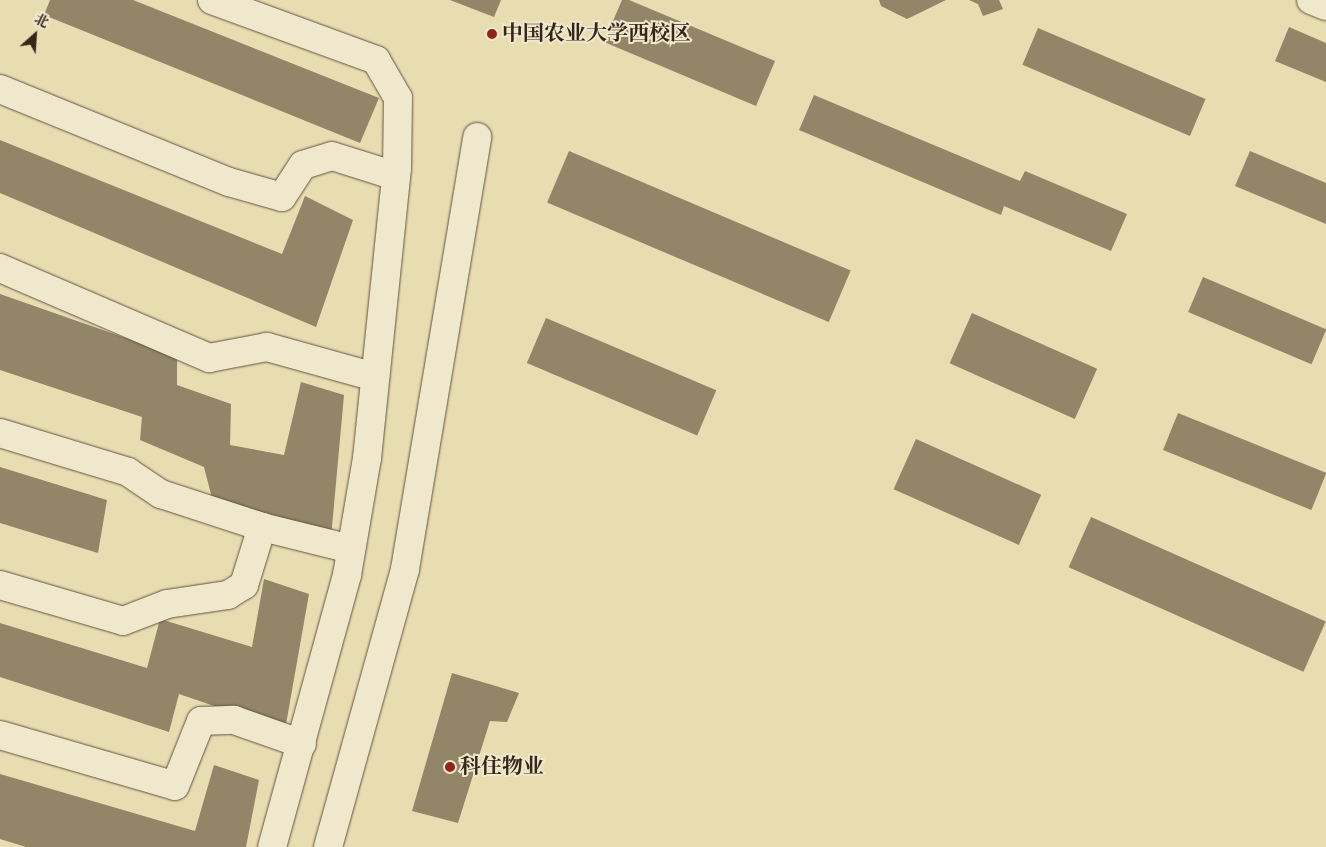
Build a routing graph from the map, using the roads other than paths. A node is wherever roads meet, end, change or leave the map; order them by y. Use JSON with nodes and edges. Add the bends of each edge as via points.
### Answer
{"nodes":[{"id":1,"x":212,"y":0,"type":"edge"},
{"id":2,"x":1311,"y":0,"type":"edge"},
{"id":3,"x":1326,"y":6,"type":"edge"},
{"id":4,"x":0,"y":89,"type":"edge"},
{"id":5,"x":478,"y":137,"type":"dead end"},
{"id":6,"x":396,"y":176,"type":"junction"},
{"id":7,"x":0,"y":268,"type":"edge"},
{"id":8,"x":375,"y":377,"type":"junction"},
{"id":9,"x":0,"y":433,"type":"edge"},
{"id":10,"x":262,"y":527,"type":"junction"},
{"id":11,"x":351,"y":550,"type":"junction"},
{"id":12,"x":0,"y":585,"type":"edge"},
{"id":13,"x":0,"y":735,"type":"edge"},
{"id":14,"x":302,"y":744,"type":"junction"},
{"id":15,"x":272,"y":847,"type":"edge"},
{"id":16,"x":328,"y":847,"type":"edge"}],
"edges":[{"from":1,"to":6,"type":"street","via":[[376,60],[398,98]]},
{"from":2,"to":3,"type":"street"},
{"from":4,"to":6,"type":"street","via":[[229,182],[282,197],[303,165],[332,156]]},
{"from":5,"to":16,"type":"street","via":[[405,569]]},
{"from":6,"to":8,"type":"street"},
{"from":7,"to":8,"type":"street","via":[[209,358],[267,346]]},
{"from":8,"to":11,"type":"street","via":[[367,458]]},
{"from":9,"to":10,"type":"street","via":[[128,472],[161,494]]},
{"from":10,"to":11,"type":"street"},
{"from":10,"to":12,"type":"street","via":[[244,586],[228,595],[167,604],[123,621]]},
{"from":11,"to":14,"type":"street"},
{"from":13,"to":14,"type":"street","via":[[175,786],[201,721],[234,720]]},
{"from":14,"to":15,"type":"street"}]}
